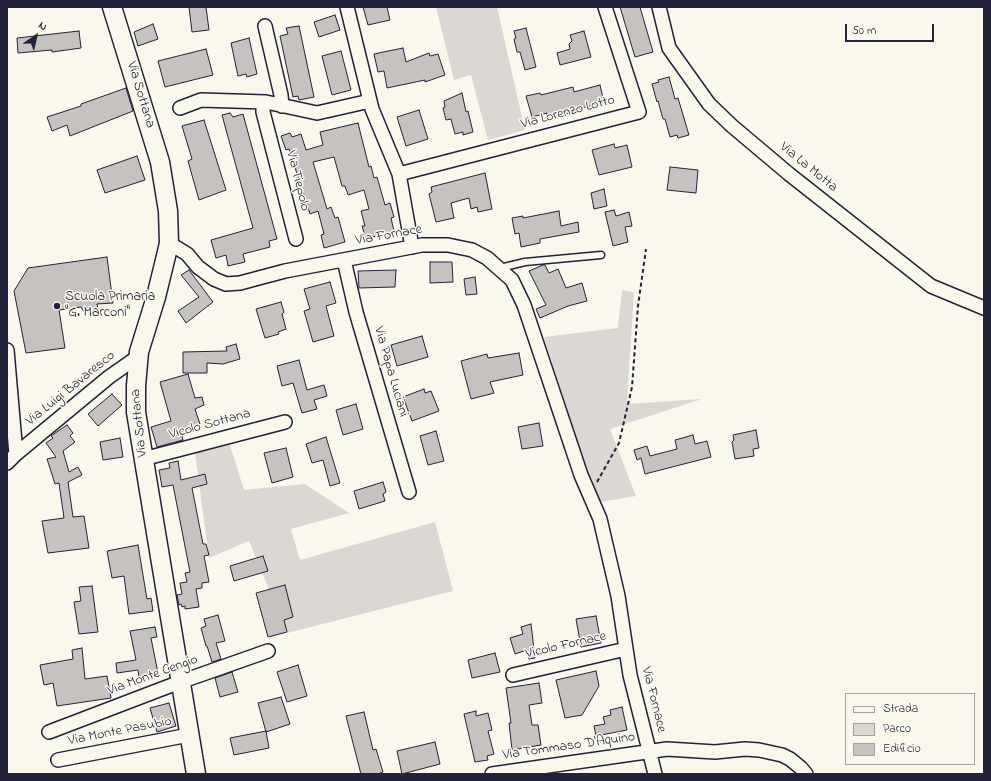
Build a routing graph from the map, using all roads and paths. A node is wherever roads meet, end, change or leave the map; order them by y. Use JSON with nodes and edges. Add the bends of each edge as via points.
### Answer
{"nodes":[{"id":1,"x":112,"y":7,"type":"edge"},
{"id":2,"x":347,"y":7,"type":"edge"},
{"id":3,"x":605,"y":7,"type":"edge"},
{"id":4,"x":659,"y":7,"type":"edge"},
{"id":5,"x":265,"y":26,"type":"dead end"},
{"id":6,"x":370,"y":101,"type":"junction"},
{"id":7,"x":263,"y":102,"type":"junction"},
{"id":8,"x":282,"y":106,"type":"junction"},
{"id":9,"x":180,"y":108,"type":"dead end"},
{"id":10,"x":399,"y":174,"type":"junction"},
{"id":11,"x":296,"y":239,"type":"dead end"},
{"id":12,"x":169,"y":243,"type":"junction"},
{"id":13,"x":412,"y":247,"type":"junction"},
{"id":14,"x":646,"y":249,"type":"dead end"},
{"id":15,"x":601,"y":255,"type":"dead end"},
{"id":16,"x":344,"y":260,"type":"junction"},
{"id":17,"x":500,"y":268,"type":"junction"},
{"id":18,"x":984,"y":308,"type":"edge"},
{"id":19,"x":7,"y":350,"type":"edge"},
{"id":20,"x":139,"y":356,"type":"junction"},
{"id":21,"x":285,"y":422,"type":"dead end"},
{"id":22,"x":16,"y":454,"type":"junction"},
{"id":23,"x":143,"y":459,"type":"junction"},
{"id":24,"x":7,"y":464,"type":"edge"},
{"id":25,"x":409,"y":492,"type":"dead end"},
{"id":26,"x":590,"y":496,"type":"junction"},
{"id":27,"x":626,"y":649,"type":"junction"},
{"id":28,"x":268,"y":651,"type":"dead end"},
{"id":29,"x":513,"y":675,"type":"dead end"},
{"id":30,"x":180,"y":682,"type":"junction"},
{"id":31,"x":49,"y":732,"type":"dead end"},
{"id":32,"x":189,"y":735,"type":"junction"},
{"id":33,"x":650,"y":752,"type":"junction"},
{"id":34,"x":58,"y":760,"type":"dead end"},
{"id":35,"x":196,"y":774,"type":"edge"},
{"id":36,"x":492,"y":774,"type":"edge"},
{"id":37,"x":655,"y":774,"type":"edge"},
{"id":38,"x":806,"y":774,"type":"edge"}],
"edges":[{"from":1,"to":12,"type":"street","name":"Via Sottana","via":[[160,162],[168,211]]},
{"from":2,"to":6,"type":"street"},
{"from":3,"to":10,"type":"street","name":"Via Lorenzo Lotto","via":[[639,112]]},
{"from":4,"to":18,"type":"street","name":"Via La Motta","via":[[669,48],[709,104],[732,126],[931,286]]},
{"from":5,"to":8,"type":"street"},
{"from":6,"to":8,"type":"street","via":[[317,113]]},
{"from":6,"to":10,"type":"street"},
{"from":7,"to":8,"type":"street"},
{"from":7,"to":9,"type":"street","via":[[201,100]]},
{"from":7,"to":11,"type":"street","name":"Via Tiepolo","via":[[263,112]]},
{"from":10,"to":13,"type":"street"},
{"from":12,"to":16,"type":"street","name":"Via Fornace","via":[[187,254],[198,267],[214,279],[226,284]]},
{"from":12,"to":20,"type":"street","name":"Via Sottana"},
{"from":13,"to":16,"type":"street","name":"Via Fornace"},
{"from":13,"to":17,"type":"street","name":"Via Fornace","via":[[448,245],[472,250]]},
{"from":14,"to":26,"type":"path","via":[[638,306],[632,387],[619,443]]},
{"from":15,"to":17,"type":"lane","via":[[525,262]]},
{"from":16,"to":25,"type":"street","name":"Via Papa Luciani","via":[[360,326]]},
{"from":17,"to":26,"type":"street","name":"Via Fornace","via":[[512,280],[524,305]]},
{"from":19,"to":22,"type":"street"},
{"from":20,"to":22,"type":"street","name":"Via Luigi Bavaresco","via":[[109,377]]},
{"from":20,"to":23,"type":"street","name":"Via Sottana","via":[[136,412]]},
{"from":21,"to":23,"type":"street","name":"Vicolo Sottana"},
{"from":22,"to":24,"type":"street","name":"Via Luigi Bavaresco"},
{"from":23,"to":30,"type":"street","name":"Via Sottana"},
{"from":26,"to":27,"type":"street","name":"Via Fornace","via":[[600,519],[618,596]]},
{"from":27,"to":29,"type":"street","name":"Vicolo Fornace"},
{"from":27,"to":33,"type":"street","name":"Via Fornace","via":[[630,675]]},
{"from":28,"to":30,"type":"street","name":"Via Monte Cengio"},
{"from":30,"to":31,"type":"street","name":"Via Monte Cengio"},
{"from":30,"to":32,"type":"street","name":"Via Sottana"},
{"from":32,"to":34,"type":"street","name":"Via Monte Pasubio"},
{"from":32,"to":35,"type":"street","name":"Via Sottana"},
{"from":33,"to":36,"type":"street","name":"Via Tommaso D'Aquino"},
{"from":33,"to":37,"type":"street"},
{"from":33,"to":38,"type":"street","name":"Via Fornace","via":[[759,750],[790,759]]}]}
